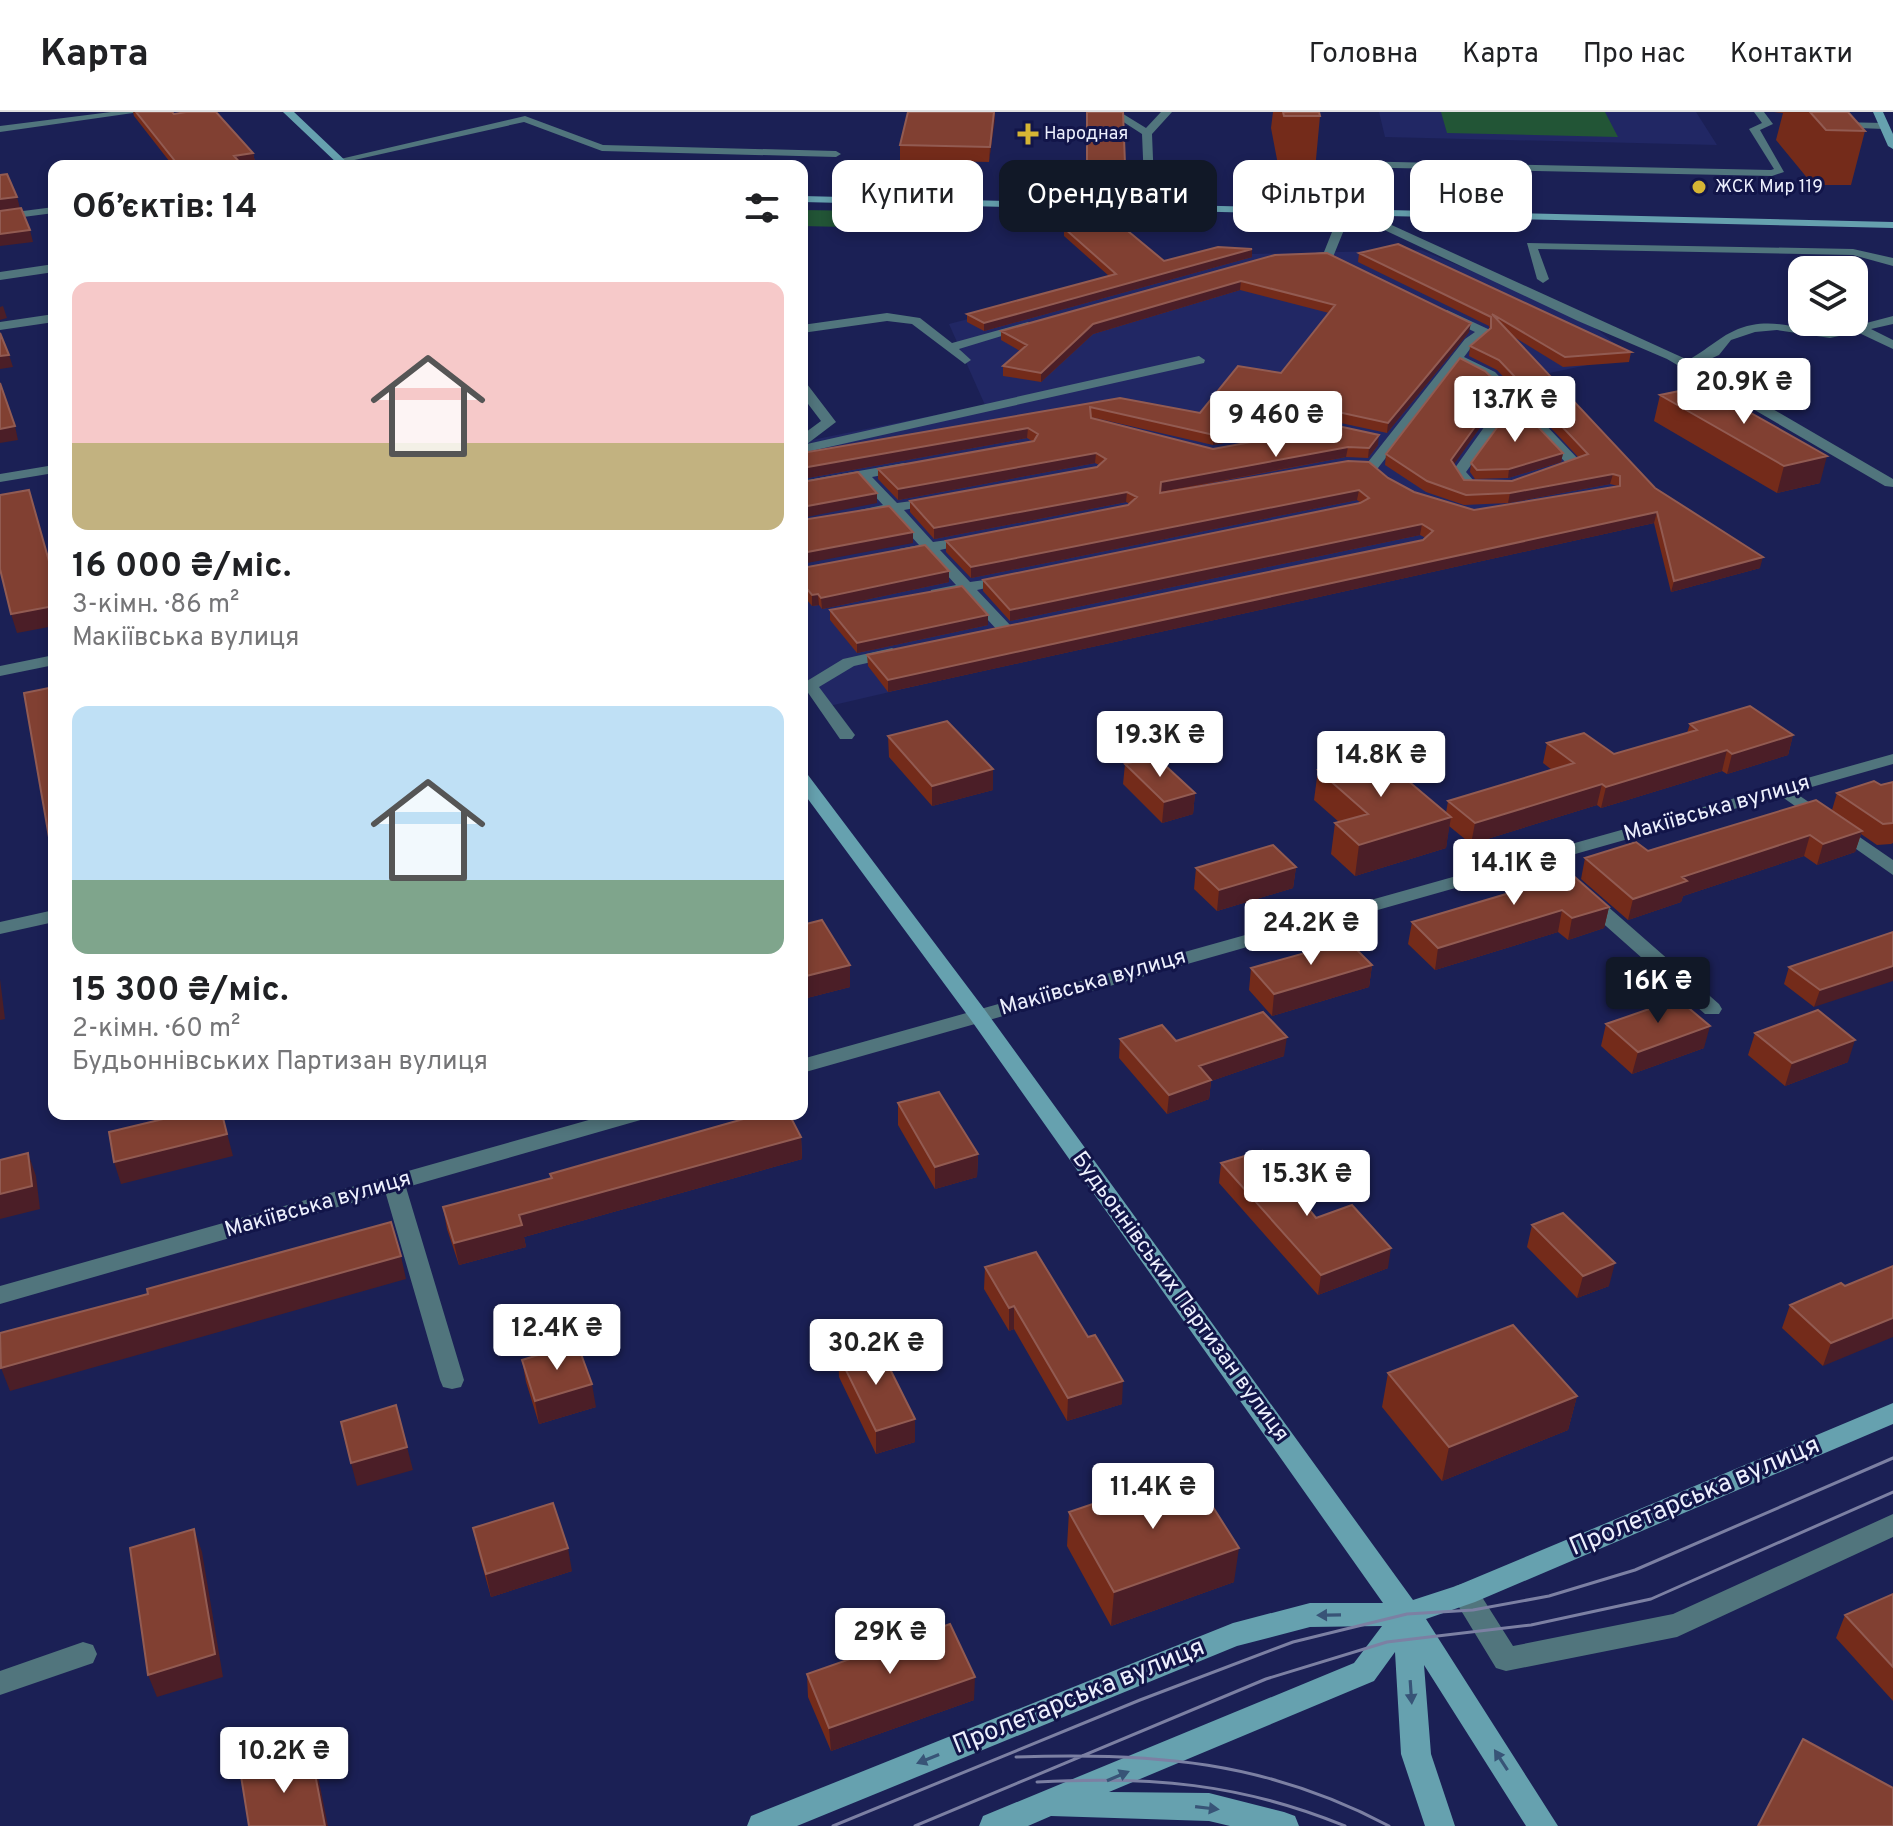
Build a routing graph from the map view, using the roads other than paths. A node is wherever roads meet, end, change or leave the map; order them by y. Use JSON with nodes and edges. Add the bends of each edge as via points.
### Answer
{"nodes":[{"id":1,"x":16,"y":112,"type":"edge"},
{"id":2,"x":135,"y":112,"type":"edge"},
{"id":3,"x":288,"y":112,"type":"edge"},
{"id":4,"x":1113,"y":112,"type":"edge"},
{"id":5,"x":1167,"y":112,"type":"edge"},
{"id":6,"x":1759,"y":112,"type":"edge"},
{"id":7,"x":1879,"y":114,"type":"edge"},
{"id":8,"x":1893,"y":116,"type":"edge"},
{"id":9,"x":1768,"y":124,"type":"junction"},
{"id":10,"x":1782,"y":124,"type":"dead end"},
{"id":11,"x":1826,"y":125,"type":"edge"},
{"id":12,"x":21,"y":126,"type":"junction"},
{"id":13,"x":1884,"y":126,"type":"junction"},
{"id":14,"x":0,"y":129,"type":"edge"},
{"id":15,"x":1147,"y":133,"type":"junction"},
{"id":16,"x":1893,"y":146,"type":"edge"},
{"id":17,"x":836,"y":154,"type":"dead end"},
{"id":18,"x":341,"y":160,"type":"edge"},
{"id":19,"x":356,"y":160,"type":"edge"},
{"id":20,"x":1148,"y":160,"type":"edge"},
{"id":21,"x":1394,"y":165,"type":"edge"},
{"id":22,"x":808,"y":199,"type":"edge"},
{"id":23,"x":999,"y":203,"type":"edge"},
{"id":24,"x":48,"y":211,"type":"edge"},
{"id":25,"x":1394,"y":214,"type":"edge"},
{"id":26,"x":0,"y":217,"type":"edge"},
{"id":27,"x":1893,"y":225,"type":"edge"},
{"id":28,"x":1394,"y":230,"type":"edge"},
{"id":29,"x":1339,"y":232,"type":"edge"},
{"id":30,"x":1287,"y":257,"type":"edge"},
{"id":31,"x":1893,"y":262,"type":"edge"},
{"id":32,"x":48,"y":269,"type":"edge"},
{"id":33,"x":0,"y":276,"type":"edge"},
{"id":34,"x":1543,"y":279,"type":"dead end"},
{"id":35,"x":1433,"y":307,"type":"edge"},
{"id":36,"x":48,"y":319,"type":"edge"},
{"id":37,"x":1893,"y":320,"type":"edge"},
{"id":38,"x":1037,"y":323,"type":"edge"},
{"id":39,"x":0,"y":326,"type":"edge"},
{"id":40,"x":1868,"y":326,"type":"edge"},
{"id":41,"x":808,"y":328,"type":"edge"},
{"id":42,"x":1788,"y":328,"type":"edge"},
{"id":43,"x":1868,"y":332,"type":"edge"},
{"id":44,"x":1893,"y":345,"type":"edge"},
{"id":45,"x":949,"y":348,"type":"junction"},
{"id":46,"x":1456,"y":358,"type":"junction"},
{"id":47,"x":965,"y":360,"type":"dead end"},
{"id":48,"x":1199,"y":360,"type":"dead end"},
{"id":49,"x":1687,"y":365,"type":"junction"},
{"id":50,"x":808,"y":395,"type":"edge"},
{"id":51,"x":1512,"y":398,"type":"junction"},
{"id":52,"x":808,"y":437,"type":"edge"},
{"id":53,"x":808,"y":448,"type":"edge"},
{"id":54,"x":922,"y":463,"type":"edge"},
{"id":55,"x":48,"y":470,"type":"edge"},
{"id":56,"x":862,"y":474,"type":"junction"},
{"id":57,"x":1538,"y":477,"type":"edge"},
{"id":58,"x":0,"y":478,"type":"edge"},
{"id":59,"x":1387,"y":480,"type":"edge"},
{"id":60,"x":1890,"y":483,"type":"dead end"},
{"id":61,"x":808,"y":484,"type":"edge"},
{"id":62,"x":1509,"y":485,"type":"edge"},
{"id":63,"x":956,"y":496,"type":"edge"},
{"id":64,"x":893,"y":508,"type":"junction"},
{"id":65,"x":848,"y":516,"type":"edge"},
{"id":66,"x":990,"y":536,"type":"edge"},
{"id":67,"x":930,"y":547,"type":"junction"},
{"id":68,"x":887,"y":556,"type":"edge"},
{"id":69,"x":1029,"y":574,"type":"edge"},
{"id":70,"x":966,"y":587,"type":"junction"},
{"id":71,"x":920,"y":597,"type":"edge"},
{"id":72,"x":1005,"y":629,"type":"edge"},
{"id":73,"x":911,"y":649,"type":"edge"},
{"id":74,"x":48,"y":661,"type":"edge"},
{"id":75,"x":0,"y":671,"type":"edge"},
{"id":76,"x":846,"y":735,"type":"dead end"},
{"id":77,"x":1893,"y":759,"type":"edge"},
{"id":78,"x":808,"y":787,"type":"edge"},
{"id":79,"x":1784,"y":790,"type":"junction"},
{"id":80,"x":1542,"y":859,"type":"junction"},
{"id":81,"x":1893,"y":869,"type":"edge"},
{"id":82,"x":48,"y":917,"type":"edge"},
{"id":83,"x":0,"y":928,"type":"edge"},
{"id":84,"x":1712,"y":1009,"type":"dead end"},
{"id":85,"x":978,"y":1015,"type":"junction"},
{"id":86,"x":808,"y":1064,"type":"edge"},
{"id":87,"x":615,"y":1120,"type":"edge"},
{"id":88,"x":394,"y":1184,"type":"junction"},
{"id":89,"x":0,"y":1295,"type":"edge"},
{"id":90,"x":452,"y":1380,"type":"dead end"},
{"id":91,"x":1893,"y":1413,"type":"edge"},
{"id":92,"x":1893,"y":1525,"type":"edge"},
{"id":93,"x":1465,"y":1594,"type":"junction"},
{"id":94,"x":1407,"y":1614,"type":"junction"},
{"id":95,"x":83,"y":1654,"type":"dead end"},
{"id":96,"x":0,"y":1683,"type":"edge"},
{"id":97,"x":1045,"y":1805,"type":"junction"},
{"id":98,"x":762,"y":1826,"type":"edge"},
{"id":99,"x":994,"y":1826,"type":"edge"},
{"id":100,"x":1284,"y":1826,"type":"edge"},
{"id":101,"x":1440,"y":1826,"type":"edge"},
{"id":102,"x":1543,"y":1826,"type":"edge"}],
"edges":[{"from":1,"to":12,"type":"street"},
{"from":2,"to":12,"type":"street"},
{"from":3,"to":18,"type":"main road"},
{"from":4,"to":15,"type":"street"},
{"from":5,"to":15,"type":"street"},
{"from":6,"to":9,"type":"street"},
{"from":7,"to":8,"type":"street"},
{"from":7,"to":13,"type":"main road"},
{"from":9,"to":10,"type":"street"},
{"from":9,"to":21,"type":"street","via":[[1754,129],[1778,165],[1780,170],[1772,173]]},
{"from":11,"to":13,"type":"street"},
{"from":12,"to":14,"type":"street"},
{"from":13,"to":16,"type":"main road"},
{"from":15,"to":20,"type":"street"},
{"from":17,"to":19,"type":"street","via":[[602,148],[525,119]]},
{"from":22,"to":23,"type":"main road"},
{"from":24,"to":26,"type":"street"},
{"from":25,"to":27,"type":"main road"},
{"from":28,"to":49,"type":"street"},
{"from":29,"to":30,"type":"street","via":[[1336,258]]},
{"from":31,"to":34,"type":"street","via":[[1853,252],[1531,245]]},
{"from":32,"to":33,"type":"street"},
{"from":35,"to":46,"type":"street","via":[[1484,332]]},
{"from":36,"to":39,"type":"street"},
{"from":37,"to":40,"type":"street"},
{"from":38,"to":45,"type":"street"},
{"from":41,"to":45,"type":"street","via":[[887,317],[916,321]]},
{"from":42,"to":49,"type":"street","via":[[1753,328],[1727,337],[1714,352]]},
{"from":43,"to":44,"type":"street"},
{"from":45,"to":47,"type":"street"},
{"from":46,"to":51,"type":"street","via":[[1490,375]]},
{"from":46,"to":59,"type":"street","via":[[1366,464]]},
{"from":48,"to":53,"type":"street"},
{"from":49,"to":60,"type":"street"},
{"from":50,"to":52,"type":"street","via":[[829,422]]},
{"from":51,"to":57,"type":"street","via":[[1576,465]]},
{"from":51,"to":62,"type":"street","via":[[1459,472],[1470,486]]},
{"from":54,"to":56,"type":"street"},
{"from":55,"to":58,"type":"street"},
{"from":56,"to":61,"type":"street"},
{"from":56,"to":64,"type":"street"},
{"from":63,"to":64,"type":"street"},
{"from":64,"to":65,"type":"street"},
{"from":64,"to":67,"type":"street"},
{"from":66,"to":67,"type":"street"},
{"from":67,"to":68,"type":"street"},
{"from":67,"to":70,"type":"street"},
{"from":69,"to":70,"type":"street"},
{"from":70,"to":71,"type":"street"},
{"from":70,"to":72,"type":"street"},
{"from":73,"to":76,"type":"street","via":[[849,662],[809,686]]},
{"from":74,"to":75,"type":"street"},
{"from":77,"to":79,"type":"street","name":"Макіївська вулиця"},
{"from":78,"to":85,"type":"main road","name":"Будьоннівських Партизан вулиця"},
{"from":79,"to":80,"type":"street","name":"Макіївська вулиця"},
{"from":79,"to":81,"type":"street"},
{"from":80,"to":84,"type":"street"},
{"from":80,"to":85,"type":"street","name":"Макіївська вулиця"},
{"from":82,"to":83,"type":"street"},
{"from":85,"to":86,"type":"street","name":"Макіївська вулиця"},
{"from":85,"to":94,"type":"main road","name":"Будьоннівських Партизан вулиця"},
{"from":87,"to":88,"type":"street","name":"Макіївська вулиця"},
{"from":88,"to":89,"type":"street","name":"Макіївська вулиця"},
{"from":88,"to":90,"type":"street"},
{"from":91,"to":93,"type":"main road","name":"Пролетарська вулиця"},
{"from":92,"to":93,"type":"street","via":[[1677,1625],[1506,1659]]},
{"from":93,"to":94,"type":"main road","name":"Пролетарська вулиця"},
{"from":97,"to":94,"type":"main road","one_way":true,"via":[[1364,1672]]},
{"from":94,"to":98,"type":"main road","name":"Пролетарська вулиця","one_way":true,"via":[[1310,1615],[1233,1635]]},
{"from":94,"to":101,"type":"main road","one_way":true,"via":[[1416,1754]]},
{"from":102,"to":94,"type":"main road","name":"Будьоннівських Партизан вулиця","one_way":true},
{"from":95,"to":96,"type":"street"},
{"from":97,"to":99,"type":"main road"},
{"from":97,"to":100,"type":"main road","one_way":true,"via":[[1209,1807]]}]}
